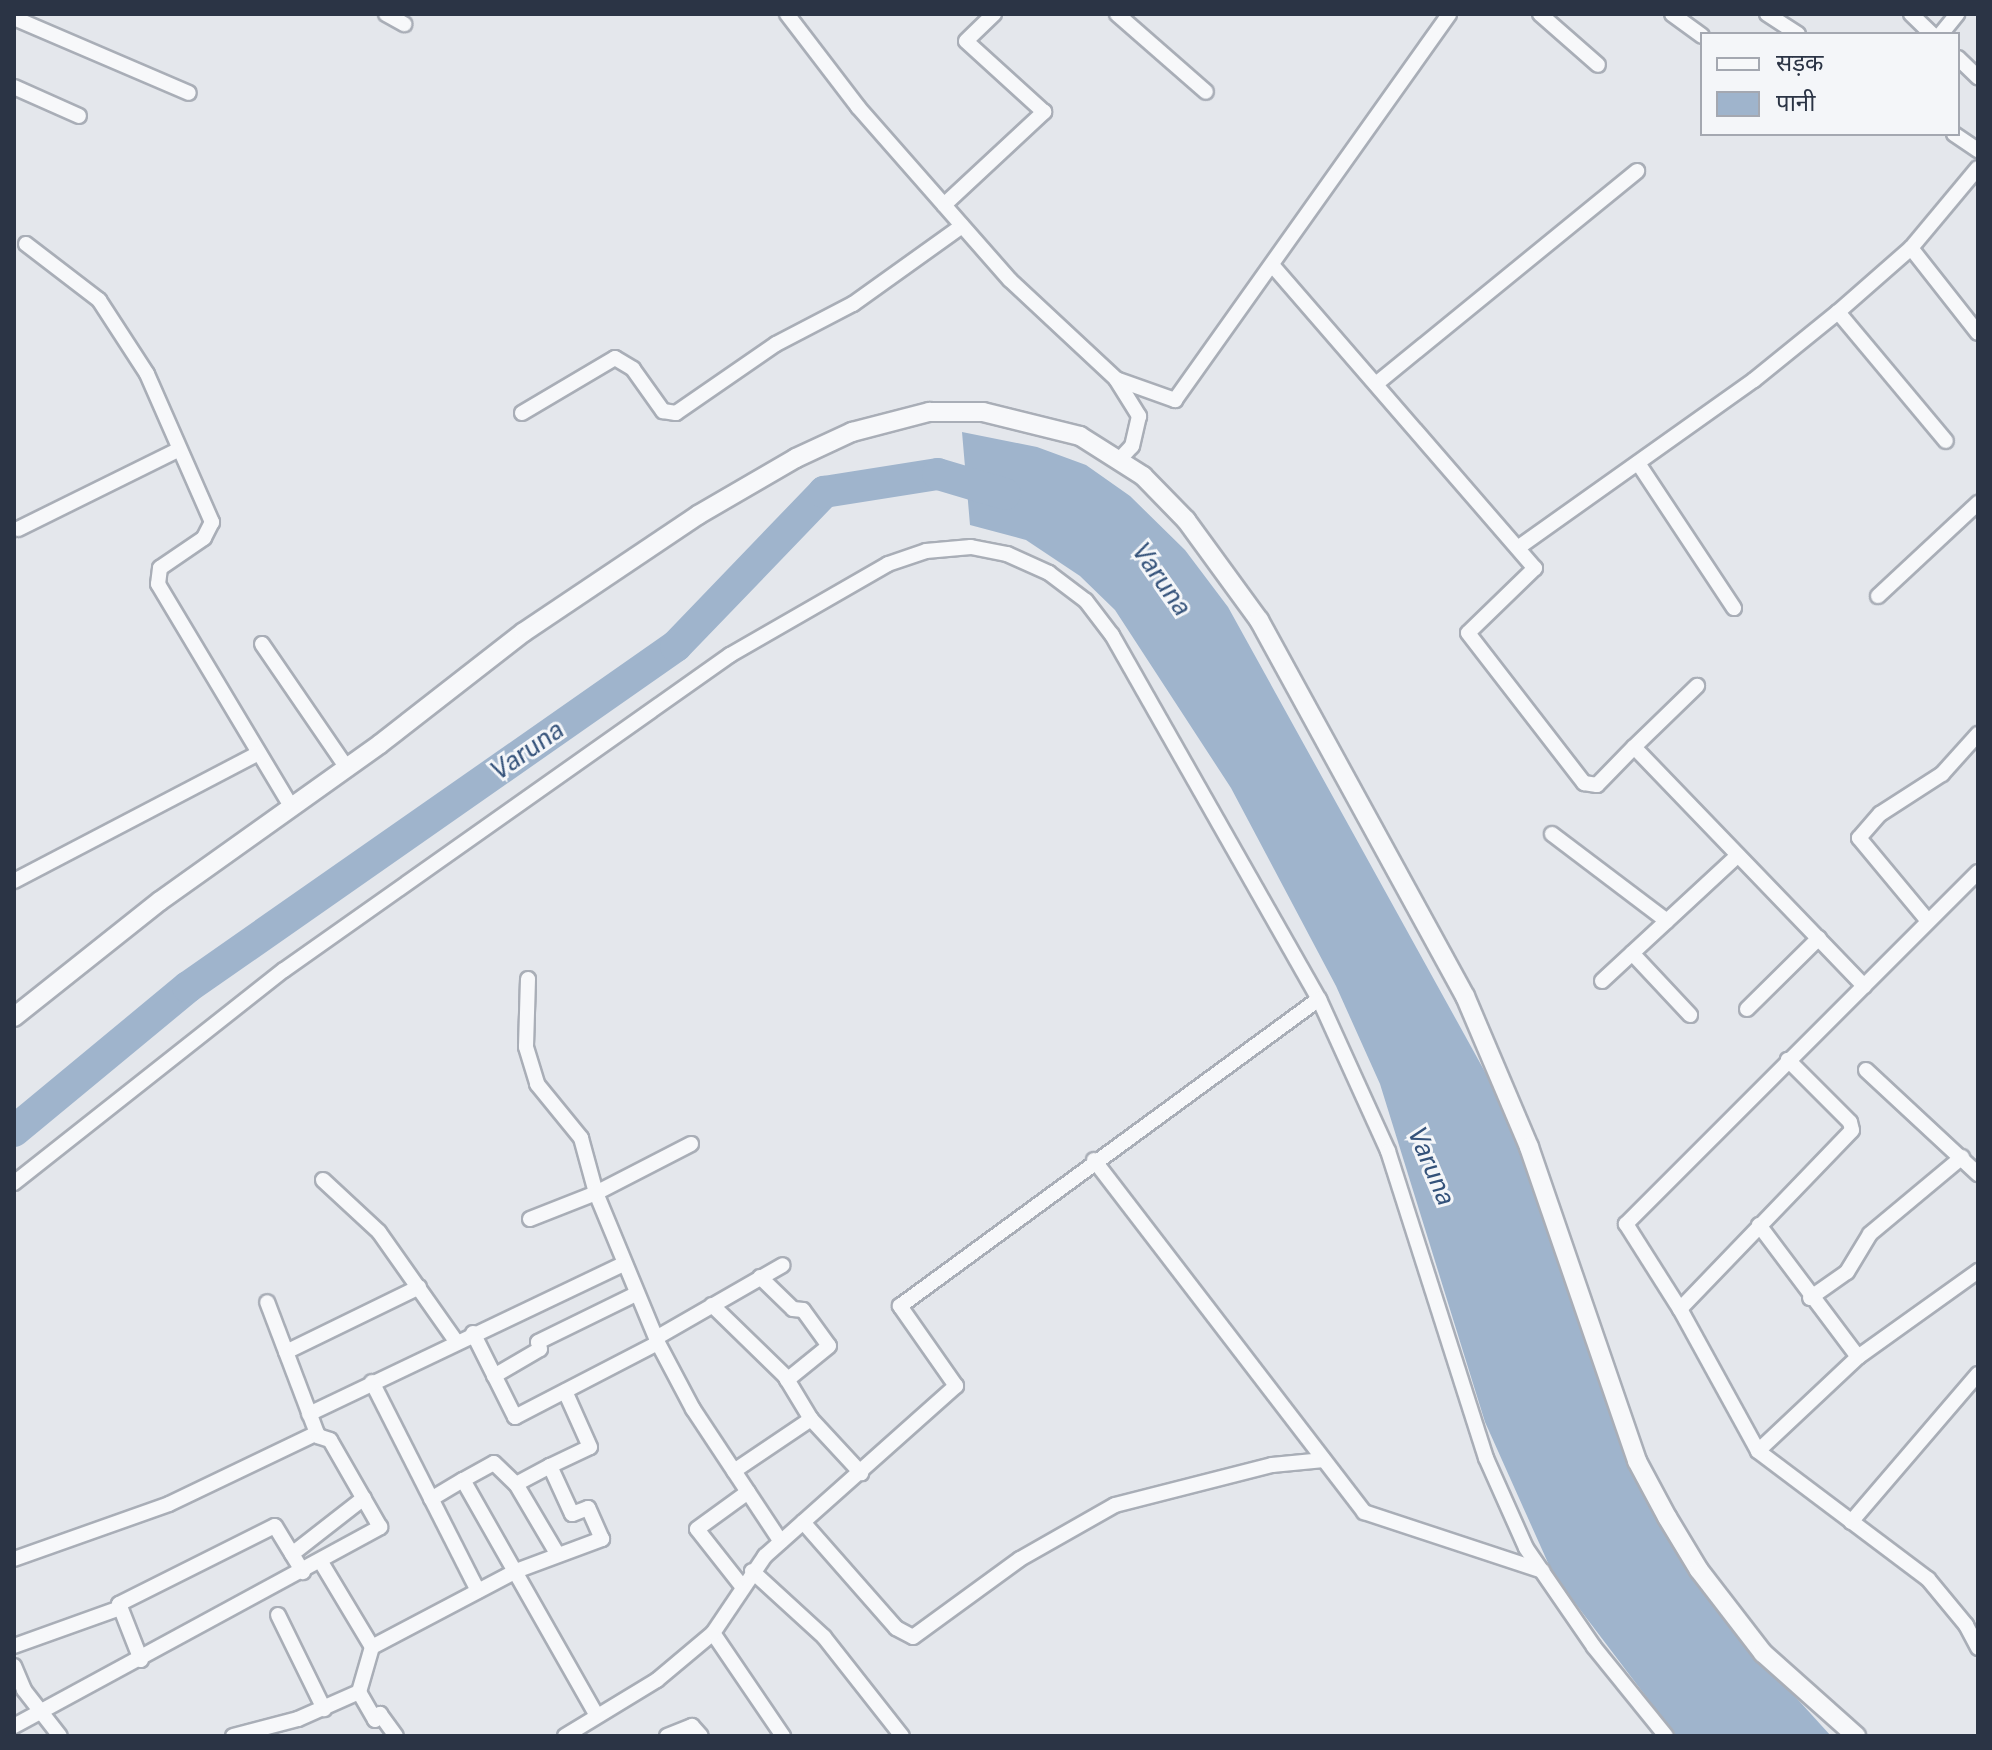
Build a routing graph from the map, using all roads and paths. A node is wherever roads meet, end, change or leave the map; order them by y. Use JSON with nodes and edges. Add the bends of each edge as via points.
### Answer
{"nodes":[{"id":1,"x":386,"y":14,"type":"edge"},
{"id":2,"x":787,"y":14,"type":"edge"},
{"id":3,"x":994,"y":14,"type":"edge"},
{"id":4,"x":1117,"y":14,"type":"edge"},
{"id":5,"x":1449,"y":14,"type":"edge"},
{"id":6,"x":1540,"y":14,"type":"edge"},
{"id":7,"x":1672,"y":14,"type":"edge"},
{"id":8,"x":1767,"y":14,"type":"edge"},
{"id":9,"x":1911,"y":14,"type":"edge"},
{"id":10,"x":1957,"y":14,"type":"edge"},
{"id":11,"x":14,"y":18,"type":"edge"},
{"id":12,"x":404,"y":24,"type":"dead end"},
{"id":13,"x":1795,"y":32,"type":"edge"},
{"id":14,"x":1930,"y":32,"type":"edge"},
{"id":15,"x":1943,"y":32,"type":"edge"},
{"id":16,"x":1700,"y":35,"type":"edge"},
{"id":17,"x":1960,"y":60,"type":"edge"},
{"id":18,"x":1598,"y":65,"type":"dead end"},
{"id":19,"x":1978,"y":77,"type":"edge"},
{"id":20,"x":14,"y":87,"type":"edge"},
{"id":21,"x":1206,"y":92,"type":"dead end"},
{"id":22,"x":189,"y":93,"type":"dead end"},
{"id":23,"x":79,"y":116,"type":"dead end"},
{"id":24,"x":1957,"y":136,"type":"edge"},
{"id":25,"x":1978,"y":150,"type":"edge"},
{"id":26,"x":1978,"y":168,"type":"edge"},
{"id":27,"x":1637,"y":171,"type":"dead end"},
{"id":28,"x":1973,"y":188,"type":"edge"},
{"id":29,"x":944,"y":205,"type":"junction"},
{"id":30,"x":962,"y":226,"type":"junction"},
{"id":31,"x":26,"y":244,"type":"dead end"},
{"id":32,"x":1911,"y":248,"type":"junction"},
{"id":33,"x":1273,"y":266,"type":"junction"},
{"id":34,"x":1838,"y":312,"type":"junction"},
{"id":35,"x":1978,"y":333,"type":"edge"},
{"id":36,"x":1116,"y":379,"type":"junction"},
{"id":37,"x":1376,"y":384,"type":"junction"},
{"id":38,"x":522,"y":413,"type":"dead end"},
{"id":39,"x":1946,"y":441,"type":"dead end"},
{"id":40,"x":178,"y":450,"type":"junction"},
{"id":41,"x":1120,"y":459,"type":"junction"},
{"id":42,"x":1638,"y":463,"type":"junction"},
{"id":43,"x":1978,"y":503,"type":"edge"},
{"id":44,"x":18,"y":529,"type":"dead end"},
{"id":45,"x":1519,"y":547,"type":"junction"},
{"id":46,"x":1878,"y":596,"type":"dead end"},
{"id":47,"x":1734,"y":608,"type":"dead end"},
{"id":48,"x":262,"y":644,"type":"dead end"},
{"id":49,"x":1697,"y":686,"type":"dead end"},
{"id":50,"x":1978,"y":734,"type":"edge"},
{"id":51,"x":1634,"y":747,"type":"junction"},
{"id":52,"x":259,"y":753,"type":"junction"},
{"id":53,"x":347,"y":768,"type":"junction"},
{"id":54,"x":292,"y":808,"type":"junction"},
{"id":55,"x":1552,"y":834,"type":"dead end"},
{"id":56,"x":1738,"y":855,"type":"junction"},
{"id":57,"x":1978,"y":872,"type":"edge"},
{"id":58,"x":14,"y":881,"type":"edge"},
{"id":59,"x":1667,"y":921,"type":"junction"},
{"id":60,"x":1928,"y":921,"type":"junction"},
{"id":61,"x":1819,"y":938,"type":"junction"},
{"id":62,"x":1632,"y":953,"type":"junction"},
{"id":63,"x":528,"y":979,"type":"dead end"},
{"id":64,"x":1602,"y":981,"type":"dead end"},
{"id":65,"x":1864,"y":986,"type":"junction"},
{"id":66,"x":1319,"y":999,"type":"junction"},
{"id":67,"x":1747,"y":1009,"type":"dead end"},
{"id":68,"x":1690,"y":1015,"type":"dead end"},
{"id":69,"x":14,"y":1017,"type":"edge"},
{"id":70,"x":1788,"y":1060,"type":"junction"},
{"id":71,"x":1866,"y":1070,"type":"dead end"},
{"id":72,"x":691,"y":1144,"type":"dead end"},
{"id":73,"x":1962,"y":1157,"type":"junction"},
{"id":74,"x":1094,"y":1160,"type":"junction"},
{"id":75,"x":1978,"y":1174,"type":"edge"},
{"id":76,"x":323,"y":1180,"type":"dead end"},
{"id":77,"x":14,"y":1183,"type":"edge"},
{"id":78,"x":596,"y":1193,"type":"junction"},
{"id":79,"x":530,"y":1219,"type":"dead end"},
{"id":80,"x":1759,"y":1225,"type":"junction"},
{"id":81,"x":623,"y":1264,"type":"junction"},
{"id":82,"x":783,"y":1265,"type":"dead end"},
{"id":83,"x":1978,"y":1271,"type":"edge"},
{"id":84,"x":760,"y":1277,"type":"junction"},
{"id":85,"x":419,"y":1287,"type":"junction"},
{"id":86,"x":636,"y":1294,"type":"junction"},
{"id":87,"x":1810,"y":1298,"type":"junction"},
{"id":88,"x":267,"y":1302,"type":"dead end"},
{"id":89,"x":712,"y":1305,"type":"junction"},
{"id":90,"x":1680,"y":1309,"type":"junction"},
{"id":91,"x":473,"y":1333,"type":"junction"},
{"id":92,"x":657,"y":1340,"type":"junction"},
{"id":93,"x":456,"y":1341,"type":"junction"},
{"id":94,"x":286,"y":1352,"type":"junction"},
{"id":95,"x":1858,"y":1357,"type":"junction"},
{"id":96,"x":1978,"y":1374,"type":"edge"},
{"id":97,"x":494,"y":1376,"type":"junction"},
{"id":98,"x":787,"y":1380,"type":"junction"},
{"id":99,"x":372,"y":1382,"type":"junction"},
{"id":100,"x":565,"y":1391,"type":"junction"},
{"id":101,"x":309,"y":1414,"type":"junction"},
{"id":102,"x":811,"y":1419,"type":"junction"},
{"id":103,"x":317,"y":1433,"type":"junction"},
{"id":104,"x":1758,"y":1451,"type":"junction"},
{"id":105,"x":1324,"y":1460,"type":"junction"},
{"id":106,"x":550,"y":1466,"type":"junction"},
{"id":107,"x":734,"y":1471,"type":"junction"},
{"id":108,"x":861,"y":1473,"type":"junction"},
{"id":109,"x":463,"y":1480,"type":"junction"},
{"id":110,"x":516,"y":1484,"type":"junction"},
{"id":111,"x":748,"y":1492,"type":"junction"},
{"id":112,"x":364,"y":1498,"type":"junction"},
{"id":113,"x":431,"y":1499,"type":"junction"},
{"id":114,"x":803,"y":1522,"type":"junction"},
{"id":115,"x":1851,"y":1522,"type":"junction"},
{"id":116,"x":781,"y":1542,"type":"junction"},
{"id":117,"x":292,"y":1554,"type":"junction"},
{"id":118,"x":558,"y":1555,"type":"junction"},
{"id":119,"x":14,"y":1559,"type":"edge"},
{"id":120,"x":321,"y":1562,"type":"junction"},
{"id":121,"x":516,"y":1571,"type":"junction"},
{"id":122,"x":752,"y":1571,"type":"junction"},
{"id":123,"x":1542,"y":1571,"type":"junction"},
{"id":124,"x":303,"y":1572,"type":"junction"},
{"id":125,"x":741,"y":1585,"type":"junction"},
{"id":126,"x":478,"y":1591,"type":"junction"},
{"id":127,"x":120,"y":1608,"type":"junction"},
{"id":128,"x":278,"y":1615,"type":"dead end"},
{"id":129,"x":713,"y":1633,"type":"junction"},
{"id":130,"x":14,"y":1646,"type":"edge"},
{"id":131,"x":372,"y":1647,"type":"junction"},
{"id":132,"x":1978,"y":1648,"type":"edge"},
{"id":133,"x":141,"y":1660,"type":"junction"},
{"id":134,"x":14,"y":1666,"type":"edge"},
{"id":135,"x":19,"y":1690,"type":"edge"},
{"id":136,"x":359,"y":1692,"type":"junction"},
{"id":137,"x":39,"y":1709,"type":"junction"},
{"id":138,"x":324,"y":1709,"type":"junction"},
{"id":139,"x":591,"y":1725,"type":"edge"},
{"id":140,"x":14,"y":1726,"type":"edge"},
{"id":141,"x":60,"y":1736,"type":"edge"},
{"id":142,"x":233,"y":1736,"type":"edge"},
{"id":143,"x":396,"y":1736,"type":"edge"},
{"id":144,"x":565,"y":1736,"type":"edge"},
{"id":145,"x":667,"y":1736,"type":"edge"},
{"id":146,"x":701,"y":1736,"type":"edge"},
{"id":147,"x":783,"y":1736,"type":"edge"},
{"id":148,"x":902,"y":1736,"type":"edge"},
{"id":149,"x":1666,"y":1736,"type":"edge"},
{"id":150,"x":1856,"y":1736,"type":"edge"}],
"edges":[{"from":1,"to":12,"type":"street"},
{"from":2,"to":29,"type":"street","via":[[858,107]]},
{"from":3,"to":29,"type":"street","via":[[966,41],[1044,112]]},
{"from":4,"to":21,"type":"street"},
{"from":5,"to":33,"type":"street"},
{"from":6,"to":18,"type":"street"},
{"from":7,"to":16,"type":"street"},
{"from":8,"to":13,"type":"street"},
{"from":9,"to":14,"type":"street"},
{"from":10,"to":15,"type":"street"},
{"from":11,"to":22,"type":"street"},
{"from":17,"to":19,"type":"street"},
{"from":20,"to":23,"type":"street"},
{"from":24,"to":25,"type":"street"},
{"from":26,"to":28,"type":"street"},
{"from":27,"to":37,"type":"street"},
{"from":28,"to":32,"type":"street"},
{"from":29,"to":30,"type":"street"},
{"from":30,"to":36,"type":"street","via":[[1010,280]]},
{"from":30,"to":38,"type":"street","via":[[853,304],[776,344],[676,413],[663,411],[633,369],[615,358]]},
{"from":31,"to":40,"type":"street","via":[[104,305],[147,374]]},
{"from":32,"to":34,"type":"street"},
{"from":32,"to":35,"type":"street"},
{"from":33,"to":36,"type":"street","via":[[1175,400]]},
{"from":33,"to":37,"type":"street"},
{"from":34,"to":39,"type":"street"},
{"from":34,"to":42,"type":"street"},
{"from":36,"to":41,"type":"street","via":[[1139,416],[1132,446]]},
{"from":37,"to":45,"type":"street"},
{"from":40,"to":44,"type":"street"},
{"from":40,"to":52,"type":"street","via":[[212,529],[160,568],[156,579]]},
{"from":41,"to":53,"type":"street","via":[[1080,436],[983,412],[929,412],[852,432],[710,508],[599,580]]},
{"from":41,"to":150,"type":"street","via":[[1186,520],[1259,620],[1431,930],[1529,1147],[1637,1461],[1667,1517],[1699,1570],[1763,1653]]},
{"from":42,"to":45,"type":"street"},
{"from":42,"to":47,"type":"street"},
{"from":43,"to":46,"type":"street"},
{"from":45,"to":51,"type":"street","via":[[1535,568],[1468,633],[1590,788]]},
{"from":48,"to":53,"type":"street"},
{"from":49,"to":51,"type":"street"},
{"from":50,"to":60,"type":"street","via":[[1942,774],[1880,814],[1859,838]]},
{"from":51,"to":56,"type":"street"},
{"from":52,"to":54,"type":"street"},
{"from":52,"to":58,"type":"street"},
{"from":53,"to":54,"type":"street"},
{"from":54,"to":69,"type":"street","via":[[160,901]]},
{"from":55,"to":59,"type":"street"},
{"from":56,"to":59,"type":"street"},
{"from":56,"to":61,"type":"street"},
{"from":57,"to":60,"type":"street"},
{"from":59,"to":62,"type":"street"},
{"from":60,"to":65,"type":"street"},
{"from":61,"to":65,"type":"street"},
{"from":61,"to":67,"type":"street"},
{"from":62,"to":64,"type":"street"},
{"from":62,"to":68,"type":"street"},
{"from":63,"to":78,"type":"street","via":[[530,1067],[548,1099],[581,1138]]},
{"from":65,"to":70,"type":"street"},
{"from":66,"to":74,"type":"street"},
{"from":66,"to":77,"type":"street","via":[[1128,663],[1086,601],[1049,573],[1007,554],[971,547],[926,551],[888,564],[730,655],[284,970]]},
{"from":66,"to":123,"type":"street","via":[[1388,1151],[1486,1458]]},
{"from":70,"to":80,"type":"street","via":[[1853,1126]]},
{"from":70,"to":90,"type":"street","via":[[1627,1220]]},
{"from":71,"to":73,"type":"street"},
{"from":72,"to":78,"type":"street"},
{"from":73,"to":75,"type":"street"},
{"from":73,"to":87,"type":"street","via":[[1870,1234],[1847,1272]]},
{"from":74,"to":105,"type":"street"},
{"from":74,"to":108,"type":"street","via":[[900,1306],[956,1386]]},
{"from":76,"to":85,"type":"street","via":[[379,1232]]},
{"from":78,"to":79,"type":"street"},
{"from":78,"to":81,"type":"street"},
{"from":80,"to":87,"type":"street"},
{"from":80,"to":90,"type":"street"},
{"from":81,"to":86,"type":"street"},
{"from":81,"to":91,"type":"street"},
{"from":82,"to":84,"type":"street"},
{"from":83,"to":95,"type":"street"},
{"from":84,"to":89,"type":"street"},
{"from":84,"to":98,"type":"street","via":[[793,1309],[803,1310],[829,1346]]},
{"from":85,"to":93,"type":"street"},
{"from":85,"to":94,"type":"street"},
{"from":86,"to":92,"type":"street"},
{"from":86,"to":97,"type":"street","via":[[538,1342],[540,1349]]},
{"from":87,"to":95,"type":"street"},
{"from":88,"to":94,"type":"street"},
{"from":89,"to":92,"type":"street"},
{"from":89,"to":98,"type":"street"},
{"from":90,"to":104,"type":"street"},
{"from":91,"to":93,"type":"street"},
{"from":91,"to":97,"type":"street"},
{"from":92,"to":100,"type":"street"},
{"from":92,"to":107,"type":"street"},
{"from":93,"to":99,"type":"street"},
{"from":94,"to":101,"type":"street"},
{"from":95,"to":104,"type":"street"},
{"from":96,"to":115,"type":"street"},
{"from":97,"to":100,"type":"street","via":[[515,1417]]},
{"from":98,"to":102,"type":"street"},
{"from":99,"to":101,"type":"street"},
{"from":99,"to":113,"type":"street"},
{"from":100,"to":106,"type":"street","via":[[590,1447]]},
{"from":101,"to":103,"type":"street"},
{"from":102,"to":107,"type":"street"},
{"from":102,"to":108,"type":"street"},
{"from":103,"to":112,"type":"street","via":[[330,1440],[346,1477]]},
{"from":103,"to":119,"type":"street","via":[[169,1504]]},
{"from":104,"to":115,"type":"street"},
{"from":105,"to":114,"type":"street","via":[[1272,1465],[1115,1505],[1020,1559],[913,1637],[896,1628]]},
{"from":105,"to":123,"type":"street","via":[[1364,1512]]},
{"from":106,"to":110,"type":"street"},
{"from":106,"to":118,"type":"street","via":[[572,1514],[588,1508],[602,1539]]},
{"from":107,"to":111,"type":"street"},
{"from":108,"to":114,"type":"street"},
{"from":109,"to":110,"type":"street","via":[[494,1463]]},
{"from":109,"to":113,"type":"street"},
{"from":109,"to":121,"type":"street"},
{"from":110,"to":118,"type":"street"},
{"from":111,"to":116,"type":"street"},
{"from":111,"to":125,"type":"street","via":[[697,1529]]},
{"from":112,"to":117,"type":"street"},
{"from":112,"to":120,"type":"street","via":[[380,1527]]},
{"from":113,"to":126,"type":"street"},
{"from":114,"to":116,"type":"street"},
{"from":115,"to":132,"type":"street","via":[[1928,1579]]},
{"from":116,"to":122,"type":"street"},
{"from":117,"to":124,"type":"street"},
{"from":117,"to":127,"type":"street","via":[[275,1526],[119,1604]]},
{"from":118,"to":121,"type":"street"},
{"from":120,"to":124,"type":"street"},
{"from":120,"to":131,"type":"street"},
{"from":121,"to":126,"type":"street"},
{"from":121,"to":139,"type":"street"},
{"from":122,"to":125,"type":"street"},
{"from":122,"to":148,"type":"street","via":[[824,1637]]},
{"from":123,"to":149,"type":"street","via":[[1594,1647]]},
{"from":124,"to":133,"type":"street"},
{"from":125,"to":129,"type":"street"},
{"from":126,"to":131,"type":"street"},
{"from":127,"to":130,"type":"street"},
{"from":127,"to":133,"type":"street"},
{"from":128,"to":138,"type":"street"},
{"from":129,"to":139,"type":"street"},
{"from":129,"to":147,"type":"street"},
{"from":131,"to":136,"type":"street"},
{"from":133,"to":137,"type":"street"},
{"from":134,"to":135,"type":"street"},
{"from":135,"to":137,"type":"street"},
{"from":136,"to":138,"type":"street"},
{"from":136,"to":143,"type":"street","via":[[375,1720],[380,1714]]},
{"from":137,"to":140,"type":"street"},
{"from":137,"to":141,"type":"street"},
{"from":138,"to":142,"type":"street"},
{"from":139,"to":144,"type":"street"},
{"from":145,"to":146,"type":"street","via":[[692,1726]]}]}
